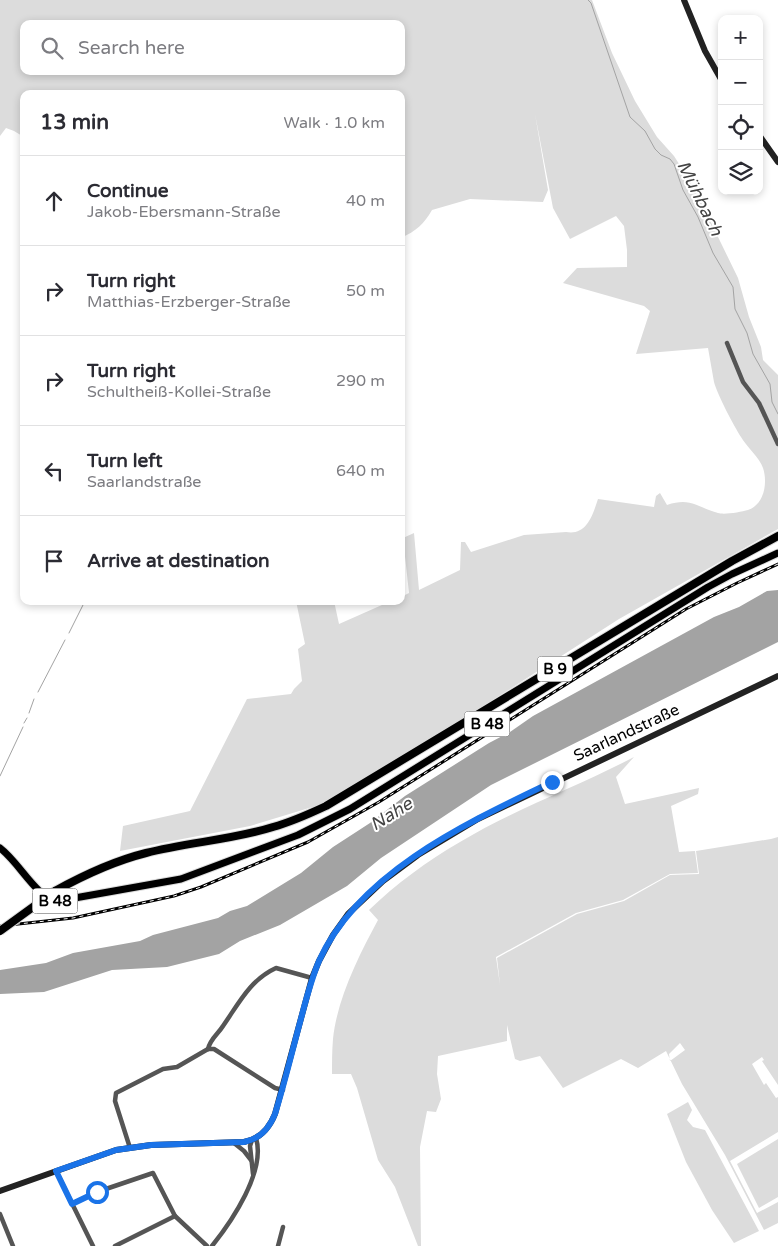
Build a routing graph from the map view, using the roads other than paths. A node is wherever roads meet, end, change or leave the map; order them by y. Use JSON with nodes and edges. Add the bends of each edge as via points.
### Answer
{"nodes":[{"id":1,"x":684,"y":0,"type":"edge"},
{"id":2,"x":718,"y":74,"type":"edge"},
{"id":3,"x":763,"y":141,"type":"edge"},
{"id":4,"x":778,"y":162,"type":"edge"},
{"id":5,"x":727,"y":343,"type":"dead end"},
{"id":6,"x":778,"y":444,"type":"edge"},
{"id":7,"x":778,"y":536,"type":"edge"},
{"id":8,"x":777,"y":556,"type":"edge"},
{"id":9,"x":778,"y":676,"type":"edge"},
{"id":10,"x":0,"y":848,"type":"edge"},
{"id":11,"x":0,"y":931,"type":"edge"},
{"id":12,"x":312,"y":978,"type":"junction"},
{"id":13,"x":208,"y":1049,"type":"junction"},
{"id":14,"x":283,"y":1090,"type":"junction"},
{"id":15,"x":254,"y":1139,"type":"junction"},
{"id":16,"x":234,"y":1142,"type":"junction"},
{"id":17,"x":130,"y":1148,"type":"junction"},
{"id":18,"x":252,"y":1161,"type":"junction"},
{"id":19,"x":56,"y":1171,"type":"junction"},
{"id":20,"x":253,"y":1175,"type":"junction"},
{"id":21,"x":0,"y":1191,"type":"edge"},
{"id":22,"x":72,"y":1204,"type":"junction"},
{"id":23,"x":0,"y":1214,"type":"edge"},
{"id":24,"x":175,"y":1216,"type":"junction"},
{"id":25,"x":283,"y":1227,"type":"dead end"},
{"id":26,"x":6,"y":1230,"type":"junction"},
{"id":27,"x":0,"y":1233,"type":"edge"},
{"id":28,"x":13,"y":1246,"type":"edge"},
{"id":29,"x":93,"y":1246,"type":"edge"},
{"id":30,"x":115,"y":1246,"type":"edge"},
{"id":31,"x":207,"y":1246,"type":"edge"},
{"id":32,"x":212,"y":1246,"type":"edge"},
{"id":33,"x":278,"y":1246,"type":"edge"}],
"edges":[{"from":1,"to":2,"type":"main road"},
{"from":3,"to":4,"type":"main road"},
{"from":5,"to":6,"type":"street","via":[[743,382],[759,404]]},
{"from":7,"to":11,"type":"highway","number":"B 9","bridge":true,"via":[[326,806],[272,828],[164,849],[86,874],[55,891]]},
{"from":8,"to":10,"type":"main road","number":"B 48","via":[[708,587],[350,809],[298,835],[181,879],[58,901],[46,898]]},
{"from":9,"to":12,"type":"main road","name":"Saarlandstraße","via":[[478,818],[418,855],[348,914],[325,949]]},
{"from":12,"to":13,"type":"street","via":[[276,968],[264,974],[238,1002]]},
{"from":12,"to":14,"type":"main road","name":"Saarlandstraße"},
{"from":13,"to":14,"type":"street","via":[[214,1049]]},
{"from":13,"to":17,"type":"street","via":[[115,1095],[114,1101]]},
{"from":14,"to":15,"type":"main road","name":"Saarlandstraße","via":[[268,1128]]},
{"from":15,"to":16,"type":"main road"},
{"from":15,"to":18,"type":"street","via":[[250,1146]]},
{"from":15,"to":20,"type":"street","via":[[258,1160]]},
{"from":16,"to":17,"type":"main road"},
{"from":16,"to":18,"type":"street"},
{"from":17,"to":19,"type":"main road"},
{"from":18,"to":20,"type":"street"},
{"from":19,"to":21,"type":"main road"},
{"from":19,"to":22,"type":"street"},
{"from":20,"to":32,"type":"street","via":[[237,1212]]},
{"from":22,"to":24,"type":"street","via":[[153,1173]]},
{"from":22,"to":29,"type":"street"},
{"from":23,"to":26,"type":"street"},
{"from":24,"to":30,"type":"street"},
{"from":24,"to":31,"type":"street"},
{"from":25,"to":33,"type":"street"},
{"from":26,"to":27,"type":"street"},
{"from":26,"to":28,"type":"street"}]}
